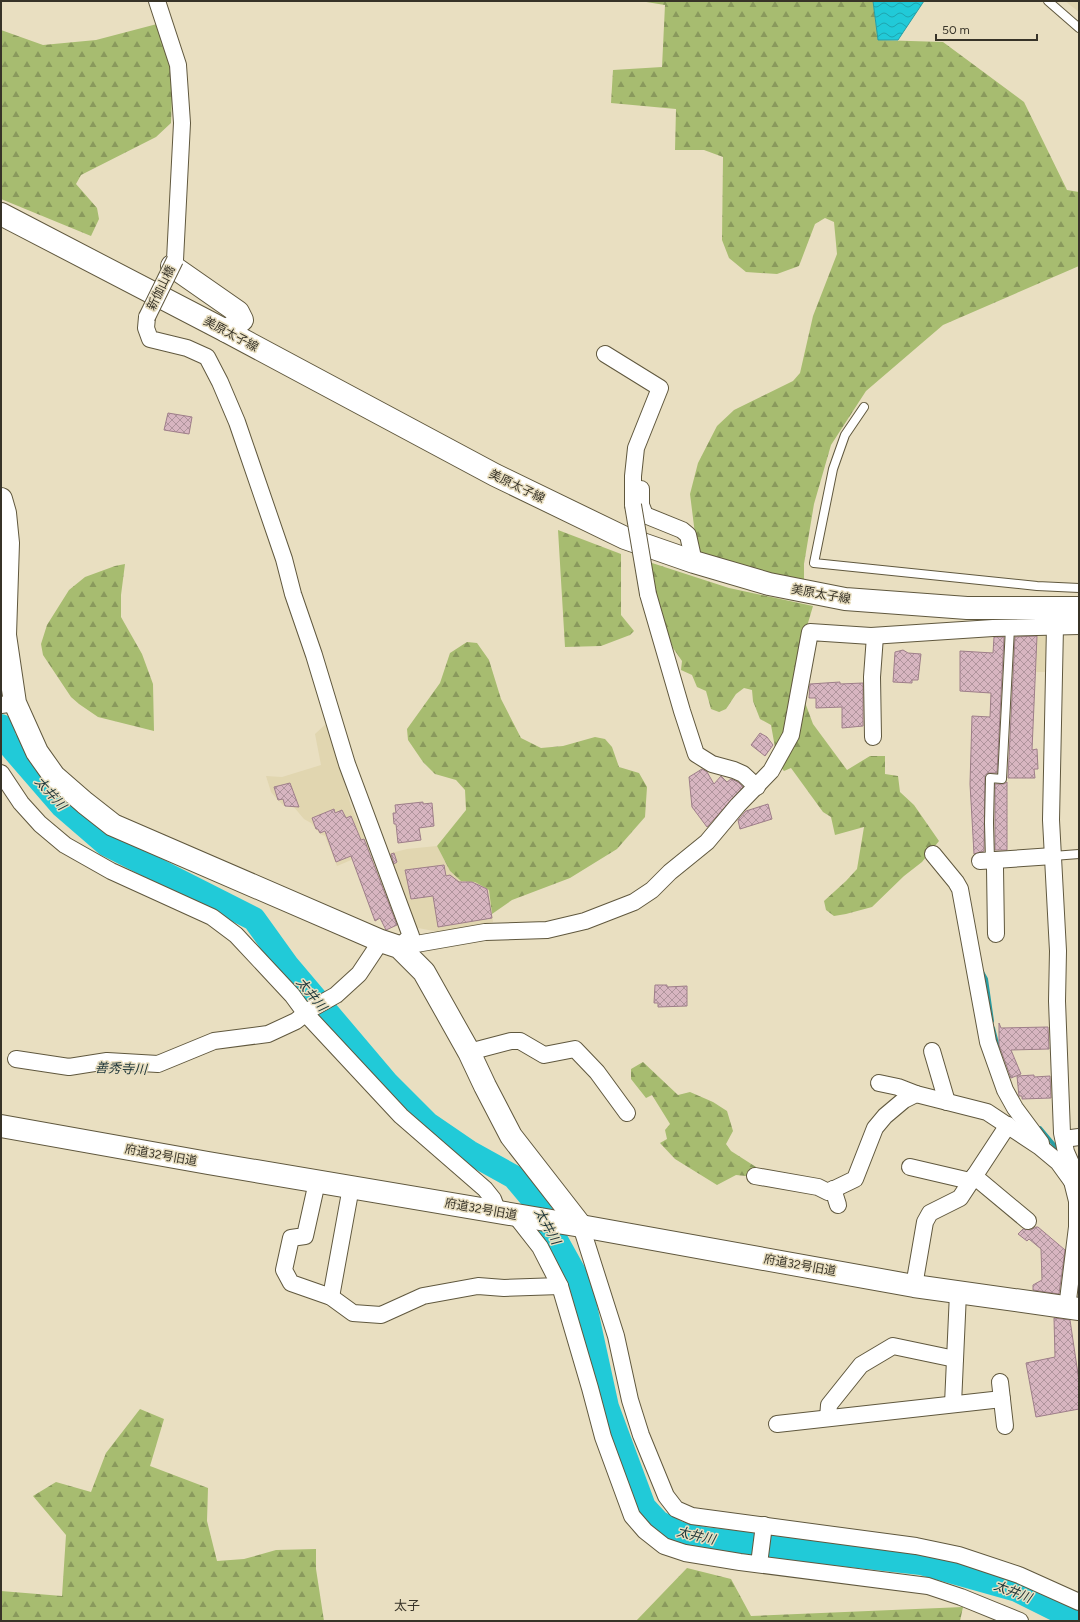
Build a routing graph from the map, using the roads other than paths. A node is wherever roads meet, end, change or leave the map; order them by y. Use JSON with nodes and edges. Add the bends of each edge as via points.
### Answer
{"nodes":[{"id":1,"x":157,"y":1,"type":"edge"},
{"id":2,"x":1048,"y":1,"type":"edge"},
{"id":3,"x":1079,"y":28,"type":"edge"},
{"id":4,"x":1,"y":214,"type":"edge"},
{"id":5,"x":174,"y":263,"type":"junction"},
{"id":6,"x":226,"y":331,"type":"junction"},
{"id":7,"x":605,"y":354,"type":"dead end"},
{"id":8,"x":864,"y":407,"type":"dead end"},
{"id":9,"x":634,"y":461,"type":"junction"},
{"id":10,"x":1,"y":499,"type":"edge"},
{"id":11,"x":694,"y":562,"type":"junction"},
{"id":12,"x":1079,"y":588,"type":"edge"},
{"id":13,"x":1079,"y":608,"type":"edge"},
{"id":14,"x":1055,"y":626,"type":"junction"},
{"id":15,"x":1079,"y":626,"type":"edge"},
{"id":16,"x":1010,"y":628,"type":"junction"},
{"id":17,"x":875,"y":636,"type":"junction"},
{"id":18,"x":9,"y":704,"type":"edge"},
{"id":19,"x":873,"y":737,"type":"dead end"},
{"id":20,"x":1,"y":773,"type":"edge"},
{"id":21,"x":757,"y":786,"type":"junction"},
{"id":22,"x":932,"y":854,"type":"dead end"},
{"id":23,"x":1079,"y":854,"type":"edge"},
{"id":24,"x":1052,"y":856,"type":"junction"},
{"id":25,"x":987,"y":860,"type":"junction"},
{"id":26,"x":996,"y":934,"type":"dead end"},
{"id":27,"x":390,"y":944,"type":"junction"},
{"id":28,"x":309,"y":1012,"type":"junction"},
{"id":29,"x":932,"y":1051,"type":"dead end"},
{"id":30,"x":469,"y":1052,"type":"junction"},
{"id":31,"x":16,"y":1058,"type":"dead end"},
{"id":32,"x":879,"y":1083,"type":"dead end"},
{"id":33,"x":916,"y":1094,"type":"junction"},
{"id":34,"x":947,"y":1102,"type":"junction"},
{"id":35,"x":627,"y":1113,"type":"dead end"},
{"id":36,"x":1008,"y":1125,"type":"junction"},
{"id":37,"x":1,"y":1126,"type":"edge"},
{"id":38,"x":1071,"y":1138,"type":"edge"},
{"id":39,"x":1045,"y":1152,"type":"junction"},
{"id":40,"x":913,"y":1171,"type":"dead end"},
{"id":41,"x":755,"y":1176,"type":"dead end"},
{"id":42,"x":972,"y":1179,"type":"junction"},
{"id":43,"x":317,"y":1182,"type":"junction"},
{"id":44,"x":1072,"y":1182,"type":"junction"},
{"id":45,"x":351,"y":1187,"type":"junction"},
{"id":46,"x":833,"y":1189,"type":"junction"},
{"id":47,"x":838,"y":1205,"type":"dead end"},
{"id":48,"x":512,"y":1215,"type":"junction"},
{"id":49,"x":1028,"y":1221,"type":"dead end"},
{"id":50,"x":574,"y":1225,"type":"junction"},
{"id":51,"x":560,"y":1286,"type":"junction"},
{"id":52,"x":914,"y":1286,"type":"junction"},
{"id":53,"x":958,"y":1293,"type":"junction"},
{"id":54,"x":331,"y":1297,"type":"junction"},
{"id":55,"x":1073,"y":1308,"type":"edge"},
{"id":56,"x":955,"y":1359,"type":"junction"},
{"id":57,"x":1000,"y":1382,"type":"dead end"},
{"id":58,"x":1002,"y":1399,"type":"junction"},
{"id":59,"x":953,"y":1404,"type":"junction"},
{"id":60,"x":828,"y":1418,"type":"junction"},
{"id":61,"x":777,"y":1424,"type":"dead end"},
{"id":62,"x":1005,"y":1426,"type":"dead end"},
{"id":63,"x":764,"y":1528,"type":"junction"},
{"id":64,"x":760,"y":1561,"type":"junction"},
{"id":65,"x":1079,"y":1600,"type":"edge"},
{"id":66,"x":1020,"y":1621,"type":"edge"}],
"edges":[{"from":1,"to":5,"type":"street","via":[[178,65],[182,123]]},
{"from":2,"to":3,"type":"lane"},
{"from":4,"to":6,"type":"street","name":"美原太子線"},
{"from":5,"to":6,"type":"street","via":[[238,312],[242,320]]},
{"from":5,"to":27,"type":"street","name":"新伽山橋","bridge":true,"via":[[147,317],[146,328],[150,338],[187,348],[206,357],[237,422],[284,559],[347,764],[411,936]]},
{"from":6,"to":11,"type":"street","name":"美原太子線","via":[[495,475],[625,538]]},
{"from":7,"to":9,"type":"street","via":[[660,388],[636,448]]},
{"from":8,"to":12,"type":"lane","via":[[844,435],[833,469],[814,563]]},
{"from":9,"to":11,"type":"street","via":[[640,464],[641,505],[645,514],[688,535]]},
{"from":9,"to":21,"type":"street","bridge":true,"via":[[633,505],[648,594],[696,754],[712,764],[743,774]]},
{"from":10,"to":18,"type":"street","via":[[8,543],[5,635]]},
{"from":11,"to":13,"type":"street","name":"美原太子線","via":[[769,584],[846,599],[967,608]]},
{"from":14,"to":15,"type":"street"},
{"from":14,"to":16,"type":"street"},
{"from":14,"to":24,"type":"street","via":[[1051,775]]},
{"from":16,"to":17,"type":"street"},
{"from":16,"to":25,"type":"lane","via":[[1002,779],[990,778]]},
{"from":17,"to":19,"type":"street","via":[[872,678]]},
{"from":17,"to":21,"type":"street","via":[[810,632],[791,735],[771,772]]},
{"from":18,"to":27,"type":"street","via":[[54,776],[113,825]]},
{"from":20,"to":28,"type":"street","via":[[21,803],[40,824],[65,844],[111,871],[212,917],[236,935]]},
{"from":21,"to":27,"type":"street","via":[[707,842],[652,890],[634,902],[585,921],[547,930],[485,932]]},
{"from":22,"to":39,"type":"street","via":[[960,889],[988,1042],[1005,1090]]},
{"from":23,"to":24,"type":"lane"},
{"from":24,"to":25,"type":"street"},
{"from":24,"to":38,"type":"street","via":[[1058,951],[1057,1001]]},
{"from":25,"to":26,"type":"street","via":[[995,868]]},
{"from":27,"to":28,"type":"street","via":[[336,995]]},
{"from":27,"to":30,"type":"street","via":[[424,972]]},
{"from":28,"to":31,"type":"street","via":[[268,1034],[214,1041],[158,1064],[107,1061],[69,1067]]},
{"from":28,"to":48,"type":"street","via":[[401,1116]]},
{"from":29,"to":34,"type":"street"},
{"from":30,"to":35,"type":"street","via":[[511,1040],[520,1041],[544,1055],[575,1049],[597,1072]]},
{"from":30,"to":50,"type":"street","via":[[511,1136]]},
{"from":32,"to":33,"type":"street"},
{"from":33,"to":34,"type":"street"},
{"from":33,"to":46,"type":"street","via":[[904,1100],[875,1128],[855,1178]]},
{"from":34,"to":36,"type":"street","via":[[987,1112]]},
{"from":36,"to":39,"type":"street"},
{"from":36,"to":42,"type":"street"},
{"from":37,"to":43,"type":"street","name":"府道32号旧道"},
{"from":38,"to":44,"type":"street","via":[[1066,1152],[1074,1170]]},
{"from":39,"to":44,"type":"street","via":[[1058,1162]]},
{"from":40,"to":42,"type":"street"},
{"from":41,"to":46,"type":"street","via":[[818,1187],[828,1192]]},
{"from":42,"to":49,"type":"street"},
{"from":42,"to":52,"type":"street","via":[[960,1198],[930,1213],[925,1222]]},
{"from":43,"to":45,"type":"street","name":"府道32号旧道"},
{"from":43,"to":54,"type":"street","via":[[305,1236],[291,1238],[284,1270],[291,1283]]},
{"from":44,"to":55,"type":"street","via":[[1077,1227]]},
{"from":45,"to":48,"type":"street","name":"府道32号旧道"},
{"from":45,"to":54,"type":"street"},
{"from":46,"to":47,"type":"street"},
{"from":48,"to":50,"type":"street","name":"府道32号旧道"},
{"from":48,"to":51,"type":"street","via":[[540,1247]]},
{"from":50,"to":52,"type":"street","name":"府道32号旧道"},
{"from":50,"to":63,"type":"street","via":[[616,1336],[641,1436],[666,1496],[676,1508],[692,1516]]},
{"from":51,"to":54,"type":"street","via":[[478,1286],[423,1296],[381,1315],[353,1313]]},
{"from":51,"to":64,"type":"street","via":[[603,1438],[632,1516],[644,1531],[664,1546],[685,1553]]},
{"from":52,"to":53,"type":"street","name":"府道32号旧道"},
{"from":53,"to":55,"type":"street","name":"府道32号旧道"},
{"from":53,"to":56,"type":"street"},
{"from":56,"to":59,"type":"street"},
{"from":56,"to":60,"type":"street","via":[[893,1346],[861,1365],[830,1405]]},
{"from":57,"to":58,"type":"street"},
{"from":58,"to":59,"type":"street"},
{"from":58,"to":62,"type":"street"},
{"from":59,"to":60,"type":"street"},
{"from":60,"to":61,"type":"street"},
{"from":63,"to":64,"type":"street"},
{"from":63,"to":65,"type":"street","via":[[916,1546],[959,1555],[1019,1575]]},
{"from":64,"to":66,"type":"street","via":[[928,1586]]}]}
